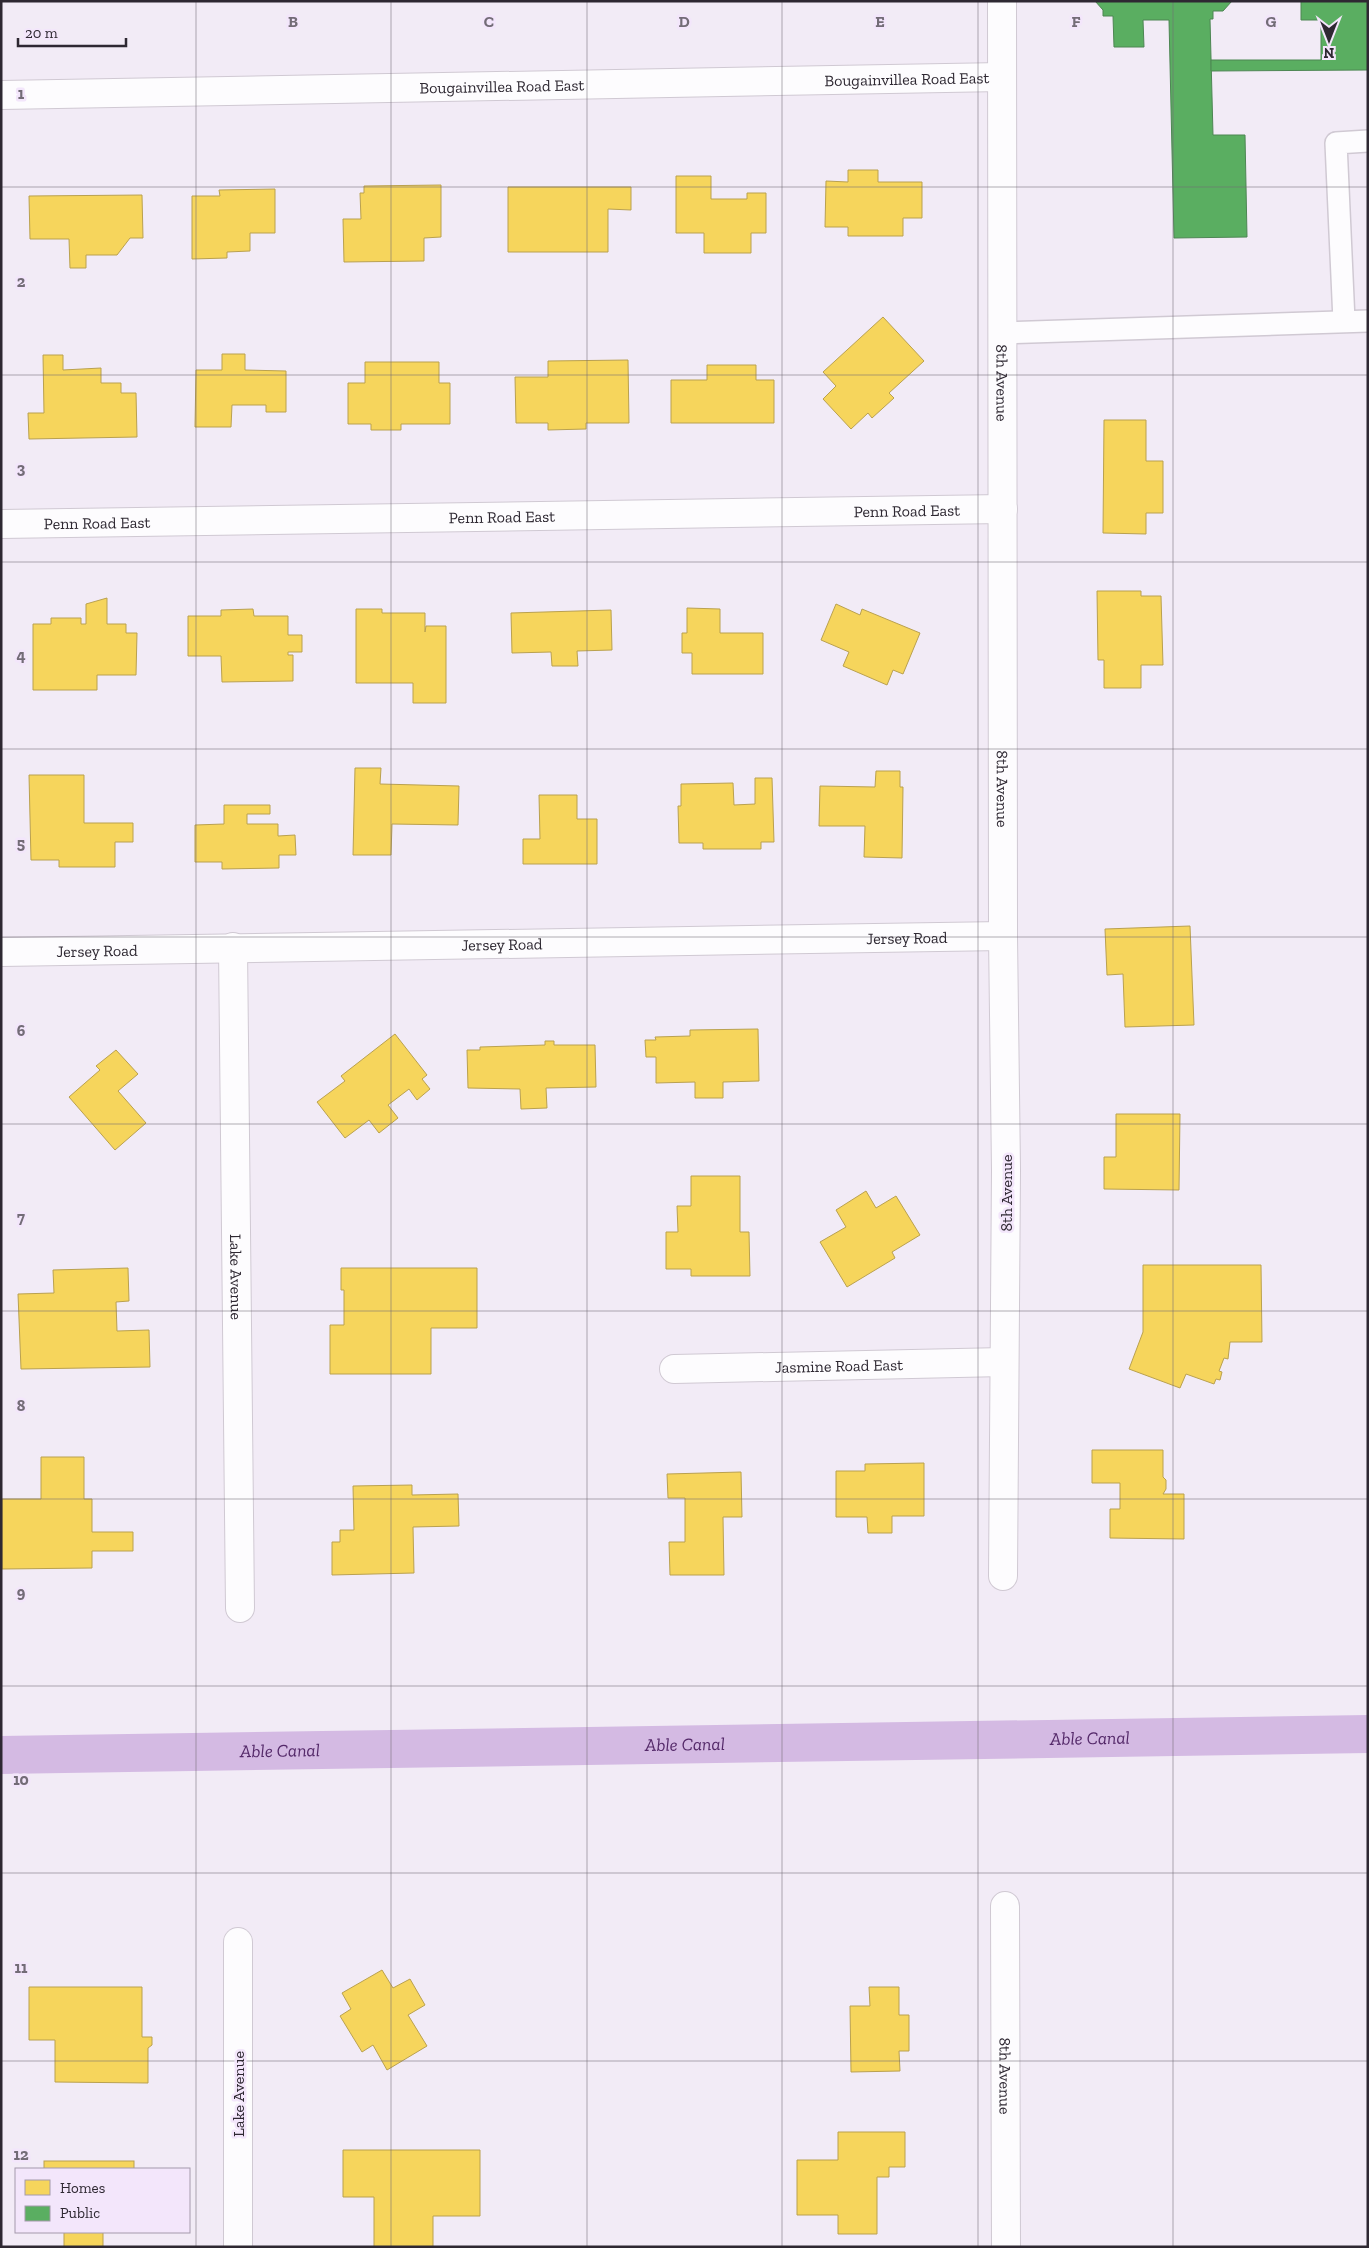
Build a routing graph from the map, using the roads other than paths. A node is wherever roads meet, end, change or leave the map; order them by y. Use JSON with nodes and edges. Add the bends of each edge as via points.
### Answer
{"nodes":[{"id":1,"x":1002,"y":1,"type":"edge"},
{"id":2,"x":1002,"y":77,"type":"junction"},
{"id":3,"x":1,"y":95,"type":"edge"},
{"id":4,"x":1368,"y":141,"type":"edge"},
{"id":5,"x":1344,"y":321,"type":"junction"},
{"id":6,"x":1368,"y":321,"type":"edge"},
{"id":7,"x":1002,"y":333,"type":"junction"},
{"id":8,"x":1003,"y":508,"type":"junction"},
{"id":9,"x":1,"y":524,"type":"edge"},
{"id":10,"x":1003,"y":936,"type":"junction"},
{"id":11,"x":233,"y":947,"type":"junction"},
{"id":12,"x":1,"y":952,"type":"edge"},
{"id":13,"x":1004,"y":1362,"type":"junction"},
{"id":14,"x":674,"y":1369,"type":"dead end"},
{"id":15,"x":1003,"y":1576,"type":"dead end"},
{"id":16,"x":240,"y":1608,"type":"dead end"},
{"id":17,"x":1005,"y":1906,"type":"dead end"},
{"id":18,"x":238,"y":1942,"type":"dead end"},
{"id":19,"x":238,"y":2247,"type":"edge"},
{"id":20,"x":1006,"y":2247,"type":"edge"}],
"edges":[{"from":1,"to":2,"type":"street","name":"8th Avenue"},
{"from":2,"to":3,"type":"street","name":"Bougainvillea Road East"},
{"from":2,"to":7,"type":"street","name":"8th Avenue"},
{"from":4,"to":5,"type":"lane","via":[[1336,143]]},
{"from":5,"to":6,"type":"lane"},
{"from":5,"to":7,"type":"lane"},
{"from":7,"to":8,"type":"street","name":"8th Avenue"},
{"from":8,"to":9,"type":"street","name":"Penn Road East"},
{"from":8,"to":10,"type":"street","name":"8th Avenue"},
{"from":10,"to":11,"type":"street","name":"Jersey Road"},
{"from":10,"to":13,"type":"street","name":"8th Avenue"},
{"from":11,"to":12,"type":"street","name":"Jersey Road"},
{"from":11,"to":16,"type":"street","name":"Lake Avenue"},
{"from":13,"to":14,"type":"street","name":"Jasmine Road East"},
{"from":13,"to":15,"type":"street","name":"8th Avenue"},
{"from":17,"to":20,"type":"street","name":"8th Avenue"},
{"from":18,"to":19,"type":"street","name":"Lake Avenue"}]}
